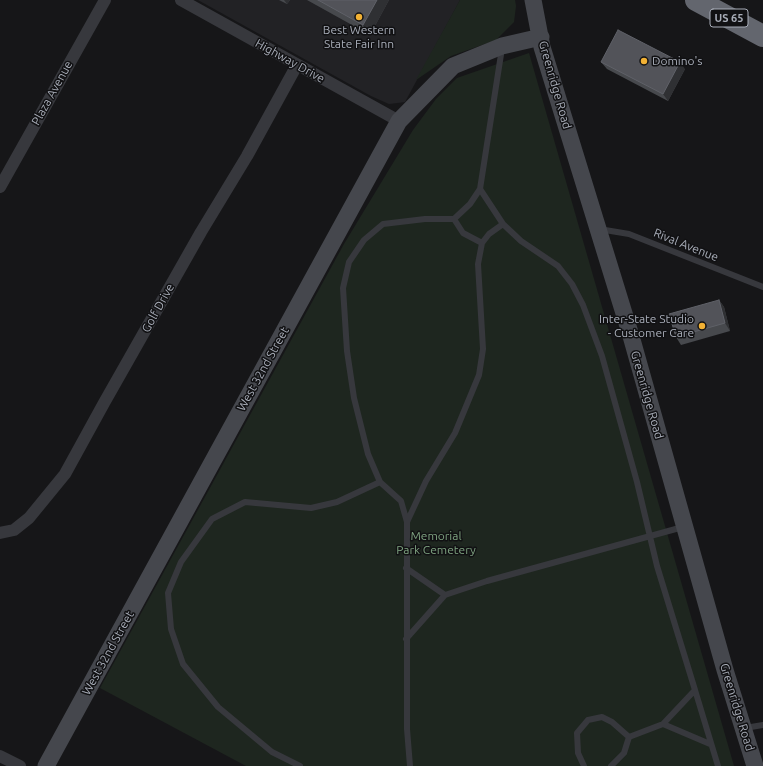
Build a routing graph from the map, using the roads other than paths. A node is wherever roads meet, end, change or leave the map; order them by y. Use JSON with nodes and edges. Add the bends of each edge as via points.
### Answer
{"nodes":[{"id":1,"x":105,"y":0,"type":"edge"},
{"id":2,"x":181,"y":0,"type":"edge"},
{"id":3,"x":696,"y":0,"type":"edge"},
{"id":4,"x":534,"y":1,"type":"edge"},
{"id":5,"x":763,"y":36,"type":"edge"},
{"id":6,"x":541,"y":37,"type":"junction"},
{"id":7,"x":502,"y":46,"type":"junction"},
{"id":8,"x":297,"y":65,"type":"junction"},
{"id":9,"x":399,"y":121,"type":"junction"},
{"id":10,"x":0,"y":187,"type":"edge"},
{"id":11,"x":480,"y":189,"type":"junction"},
{"id":12,"x":454,"y":219,"type":"junction"},
{"id":13,"x":503,"y":224,"type":"junction"},
{"id":14,"x":599,"y":229,"type":"junction"},
{"id":15,"x":482,"y":243,"type":"junction"},
{"id":16,"x":763,"y":288,"type":"edge"},
{"id":17,"x":380,"y":482,"type":"junction"},
{"id":18,"x":407,"y":522,"type":"junction"},
{"id":19,"x":684,"y":526,"type":"junction"},
{"id":20,"x":0,"y":533,"type":"edge"},
{"id":21,"x":650,"y":536,"type":"junction"},
{"id":22,"x":406,"y":568,"type":"junction"},
{"id":23,"x":445,"y":595,"type":"junction"},
{"id":24,"x":406,"y":639,"type":"junction"},
{"id":25,"x":695,"y":690,"type":"junction"},
{"id":26,"x":663,"y":724,"type":"junction"},
{"id":27,"x":763,"y":725,"type":"edge"},
{"id":28,"x":743,"y":728,"type":"junction"},
{"id":29,"x":629,"y":737,"type":"junction"},
{"id":30,"x":710,"y":744,"type":"junction"},
{"id":31,"x":0,"y":756,"type":"edge"},
{"id":32,"x":20,"y":766,"type":"edge"},
{"id":33,"x":46,"y":766,"type":"edge"},
{"id":34,"x":300,"y":766,"type":"edge"},
{"id":35,"x":410,"y":766,"type":"edge"},
{"id":36,"x":584,"y":766,"type":"edge"},
{"id":37,"x":611,"y":766,"type":"edge"},
{"id":38,"x":718,"y":766,"type":"edge"},
{"id":39,"x":755,"y":766,"type":"edge"}],
"edges":[{"from":1,"to":10,"type":"street","name":"Plaza Avenue"},
{"from":2,"to":8,"type":"street","name":"Highway Drive"},
{"from":3,"to":5,"type":"highway","number":"US 65"},
{"from":4,"to":6,"type":"street","name":"Greenridge Road"},
{"from":6,"to":7,"type":"street","name":"West 32nd Street"},
{"from":6,"to":14,"type":"street","name":"Greenridge Road"},
{"from":7,"to":9,"type":"street","name":"West 32nd Street","via":[[453,66]]},
{"from":7,"to":11,"type":"lane"},
{"from":8,"to":9,"type":"street","name":"Highway Drive"},
{"from":8,"to":20,"type":"street","name":"Golf Drive","via":[[65,474],[28,518],[14,530]]},
{"from":9,"to":33,"type":"street","name":"West 32nd Street"},
{"from":11,"to":12,"type":"lane","via":[[470,204]]},
{"from":11,"to":13,"type":"lane"},
{"from":12,"to":15,"type":"lane","via":[[463,233]]},
{"from":12,"to":17,"type":"lane","via":[[425,219],[383,224],[364,240],[349,262],[344,288],[346,351],[368,454]]},
{"from":13,"to":15,"type":"lane"},
{"from":13,"to":21,"type":"lane","via":[[521,241],[558,266],[572,284],[583,305],[602,356]]},
{"from":14,"to":16,"type":"lane","name":"Rival Avenue","via":[[629,234]]},
{"from":14,"to":19,"type":"street","name":"Greenridge Road"},
{"from":15,"to":18,"type":"lane","via":[[478,264],[483,349],[479,375],[455,433],[426,481]]},
{"from":17,"to":18,"type":"lane","via":[[401,501]]},
{"from":17,"to":34,"type":"lane","via":[[337,502],[311,508],[245,502],[212,519],[181,562],[168,593],[171,629],[183,664],[218,708],[272,752]]},
{"from":18,"to":22,"type":"lane"},
{"from":19,"to":21,"type":"lane"},
{"from":19,"to":28,"type":"street","name":"Greenridge Road"},
{"from":21,"to":23,"type":"lane"},
{"from":21,"to":25,"type":"lane"},
{"from":22,"to":23,"type":"lane"},
{"from":22,"to":24,"type":"lane"},
{"from":23,"to":24,"type":"lane"},
{"from":24,"to":35,"type":"lane"},
{"from":25,"to":26,"type":"lane"},
{"from":25,"to":30,"type":"lane"},
{"from":26,"to":29,"type":"lane"},
{"from":26,"to":30,"type":"lane"},
{"from":27,"to":28,"type":"lane"},
{"from":28,"to":39,"type":"street","name":"Greenridge Road"},
{"from":29,"to":36,"type":"lane","via":[[602,717],[588,720],[577,733],[578,753]]},
{"from":29,"to":37,"type":"lane","via":[[624,753]]},
{"from":30,"to":38,"type":"lane"},
{"from":31,"to":32,"type":"street"}]}
